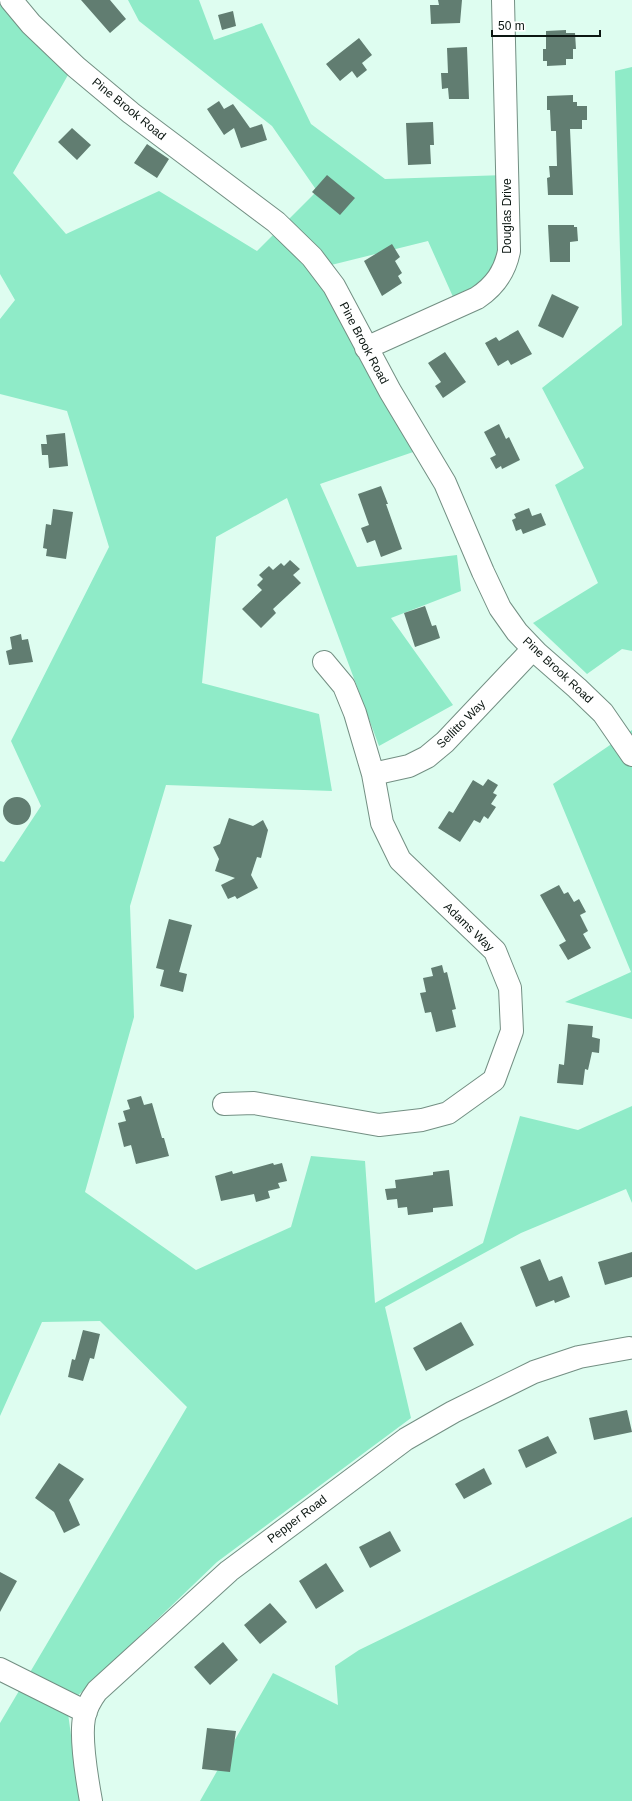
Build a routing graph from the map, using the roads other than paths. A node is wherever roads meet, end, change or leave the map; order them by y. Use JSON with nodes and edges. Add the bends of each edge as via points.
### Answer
{"nodes":[{"id":1,"x":11,"y":0,"type":"edge"},
{"id":2,"x":503,"y":0,"type":"edge"},
{"id":3,"x":366,"y":348,"type":"junction"},
{"id":4,"x":532,"y":649,"type":"junction"},
{"id":5,"x":324,"y":662,"type":"dead end"},
{"id":6,"x":632,"y":755,"type":"edge"},
{"id":7,"x":373,"y":774,"type":"junction"},
{"id":8,"x":224,"y":1104,"type":"dead end"},
{"id":9,"x":629,"y":1348,"type":"dead end"},
{"id":10,"x":0,"y":1669,"type":"edge"},
{"id":11,"x":86,"y":1712,"type":"junction"},
{"id":12,"x":91,"y":1801,"type":"edge"}],
"edges":[{"from":1,"to":3,"type":"street","name":"Pine Brook Road","via":[[31,24],[76,67],[131,113],[276,222],[312,257],[334,286]]},
{"from":2,"to":3,"type":"street","name":"Douglas Drive","via":[[509,251],[505,265],[499,278],[477,298]]},
{"from":3,"to":4,"type":"street","name":"Pine Brook Road","via":[[445,483],[500,608]]},
{"from":4,"to":6,"type":"street","name":"Pine Brook Road","via":[[603,713]]},
{"from":4,"to":7,"type":"street","name":"Sellitto Way","via":[[445,742],[427,757],[409,766]]},
{"from":5,"to":7,"type":"street","name":"Adams Way","via":[[344,686]]},
{"from":7,"to":8,"type":"street","name":"Adams Way","via":[[382,822],[400,860],[495,951],[510,988],[512,1031],[494,1080],[448,1114],[379,1125],[254,1103]]},
{"from":9,"to":11,"type":"street","name":"Pepper Road","via":[[579,1357],[534,1372],[452,1412],[406,1439],[229,1571],[97,1691]]},
{"from":10,"to":11,"type":"street"},
{"from":11,"to":12,"type":"street","name":"Pepper Road","via":[[83,1726]]}]}
